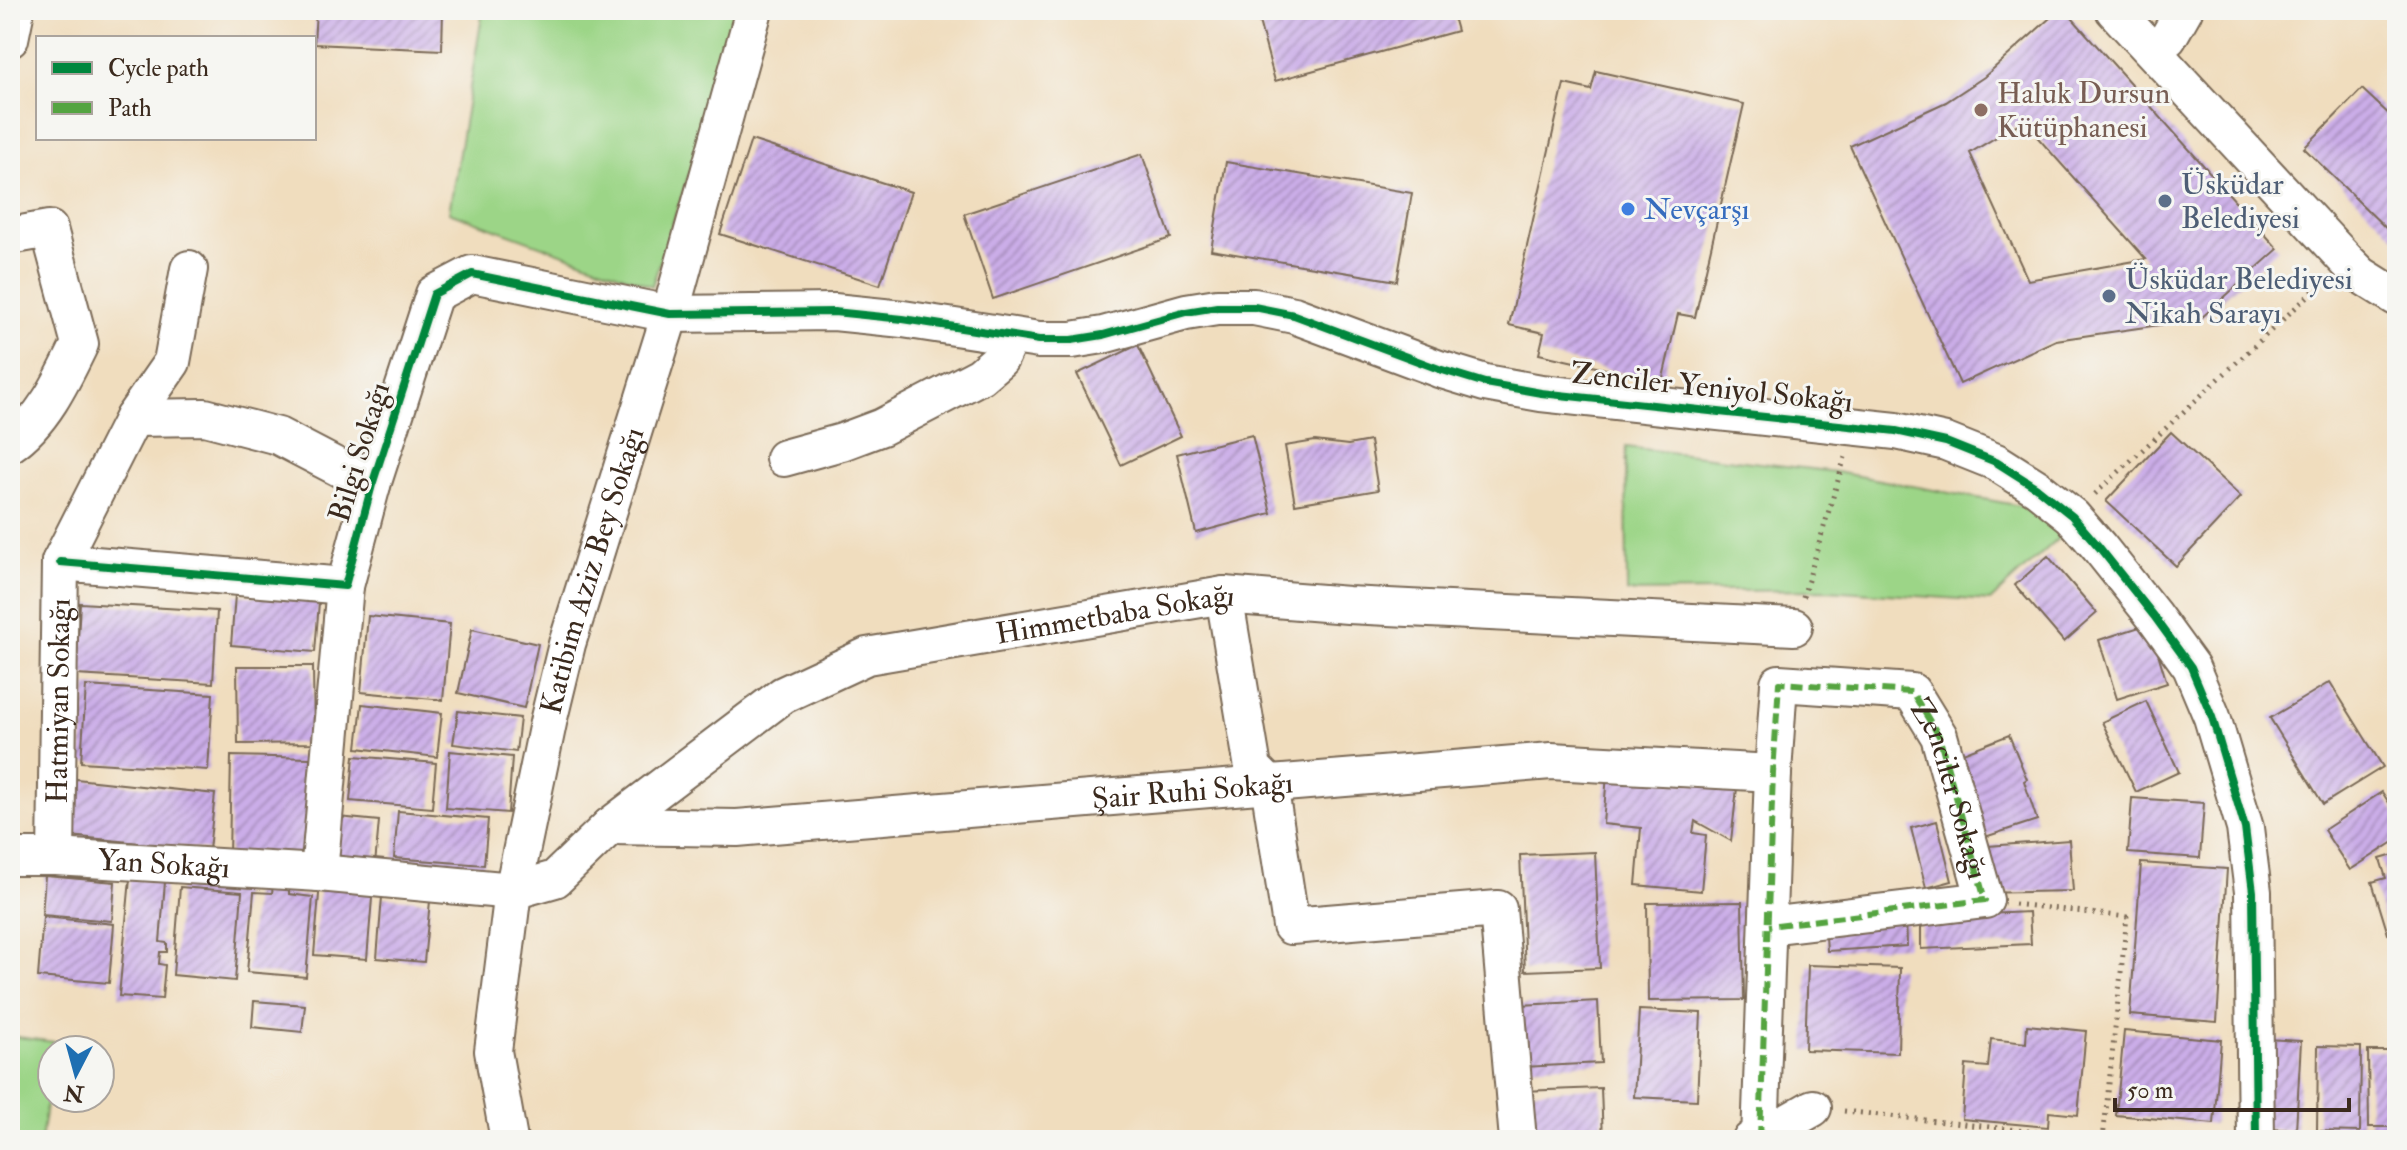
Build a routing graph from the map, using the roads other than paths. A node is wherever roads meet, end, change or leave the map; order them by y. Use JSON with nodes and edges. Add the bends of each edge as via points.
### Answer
{"nodes":[{"id":1,"x":16,"y":10,"type":"edge"},
{"id":2,"x":754,"y":10,"type":"edge"},
{"id":3,"x":2114,"y":10,"type":"edge"},
{"id":4,"x":2141,"y":10,"type":"edge"},
{"id":5,"x":2176,"y":24,"type":"edge"},
{"id":6,"x":10,"y":39,"type":"edge"},
{"id":7,"x":10,"y":236,"type":"edge"},
{"id":8,"x":189,"y":269,"type":"dead end"},
{"id":9,"x":2397,"y":298,"type":"edge"},
{"id":10,"x":670,"y":314,"type":"junction"},
{"id":11,"x":1010,"y":337,"type":"junction"},
{"id":12,"x":133,"y":418,"type":"junction"},
{"id":13,"x":10,"y":444,"type":"edge"},
{"id":14,"x":784,"y":458,"type":"dead end"},
{"id":15,"x":372,"y":485,"type":"junction"},
{"id":16,"x":60,"y":562,"type":"junction"},
{"id":17,"x":345,"y":586,"type":"junction"},
{"id":18,"x":1224,"y":595,"type":"junction"},
{"id":19,"x":1794,"y":627,"type":"road end"},
{"id":20,"x":1773,"y":773,"type":"junction"},
{"id":21,"x":1269,"y":784,"type":"junction"},
{"id":22,"x":610,"y":826,"type":"junction"},
{"id":23,"x":56,"y":857,"type":"junction"},
{"id":24,"x":11,"y":862,"type":"edge"},
{"id":25,"x":319,"y":873,"type":"junction"},
{"id":26,"x":513,"y":891,"type":"junction"},
{"id":27,"x":1769,"y":926,"type":"junction"},
{"id":28,"x":1813,"y":1108,"type":"road end"},
{"id":29,"x":1757,"y":1139,"type":"edge"},
{"id":30,"x":509,"y":1140,"type":"edge"},
{"id":31,"x":1518,"y":1140,"type":"edge"},
{"id":32,"x":2256,"y":1140,"type":"edge"}],
"edges":[{"from":1,"to":6,"type":"street"},
{"from":2,"to":10,"type":"street","name":"Katibim Aziz Bey Sokağı"},
{"from":3,"to":9,"type":"street","via":[[2347,261]]},
{"from":4,"to":5,"type":"street"},
{"from":5,"to":9,"type":"street","via":[[2378,259]]},
{"from":7,"to":13,"type":"street","via":[[49,229],[80,344],[26,433]]},
{"from":8,"to":12,"type":"street","name":"Hatmiyan Sokağı","via":[[172,362]]},
{"from":10,"to":11,"type":"street","name":"Zenciler Yeniyol Sokağı","via":[[834,312]]},
{"from":10,"to":15,"type":"street","name":"Bilgi Sokağı","via":[[472,274],[434,294]]},
{"from":10,"to":26,"type":"street","name":"Katibim Aziz Bey Sokağı","via":[[567,644]]},
{"from":11,"to":14,"type":"street","via":[[1000,359],[980,376],[882,427]]},
{"from":11,"to":32,"type":"street","name":"Zenciler Yeniyol Sokağı","via":[[1072,340],[1196,310],[1254,307],[1294,315],[1485,383],[1854,425],[1946,442],[1996,462],[2037,488],[2072,516],[2154,616],[2191,667],[2212,717],[2245,828],[2253,892]]},
{"from":12,"to":15,"type":"street","via":[[205,417],[278,436]]},
{"from":12,"to":16,"type":"street","name":"Hatmiyan Sokağı"},
{"from":15,"to":17,"type":"street","name":"Bilgi Sokağı"},
{"from":16,"to":17,"type":"street"},
{"from":16,"to":23,"type":"street","name":"Hatmiyan Sokağı"},
{"from":17,"to":25,"type":"street"},
{"from":18,"to":19,"type":"street","name":"Himmetbaba Sokağı"},
{"from":18,"to":21,"type":"street","via":[[1253,768]]},
{"from":18,"to":22,"type":"street","name":"Himmetbaba Sokağı","via":[[867,656],[783,695]]},
{"from":20,"to":21,"type":"street","name":"Şair Ruhi Sokağı","via":[[1551,761]]},
{"from":20,"to":27,"type":"street"},
{"from":20,"to":27,"type":"street","name":"Zenciler Sokağı","via":[[1779,683],[1912,692],[1939,736],[1985,900]]},
{"from":21,"to":22,"type":"street","name":"Şair Ruhi Sokağı","via":[[737,828]]},
{"from":21,"to":31,"type":"street","via":[[1291,926],[1498,909]]},
{"from":22,"to":26,"type":"street","name":"Himmetbaba Sokağı","via":[[555,879]]},
{"from":23,"to":24,"type":"street","name":"Yan Sokağı"},
{"from":23,"to":25,"type":"street","name":"Yan Sokağı"},
{"from":25,"to":26,"type":"street","name":"Yan Sokağı"},
{"from":26,"to":30,"type":"street","name":"Katibim Aziz Bey Sokağı","via":[[493,1051]]},
{"from":27,"to":29,"type":"street"},
{"from":28,"to":29,"type":"street"}]}
